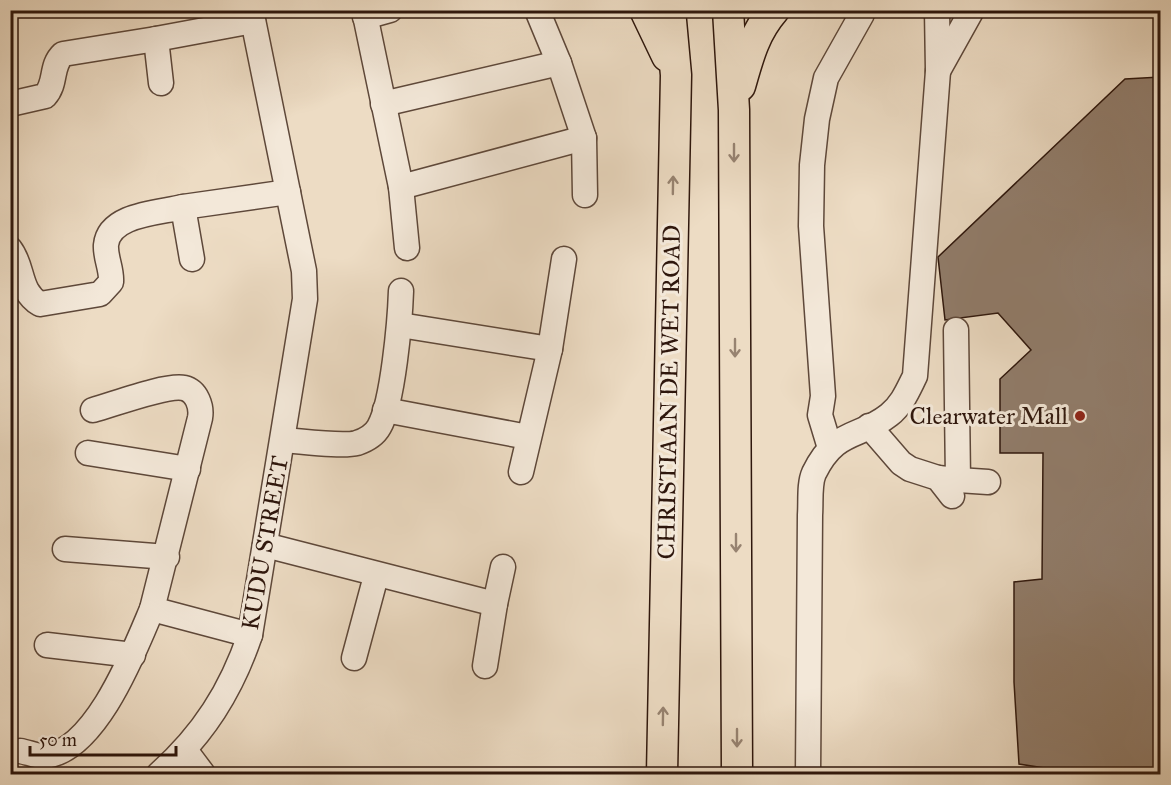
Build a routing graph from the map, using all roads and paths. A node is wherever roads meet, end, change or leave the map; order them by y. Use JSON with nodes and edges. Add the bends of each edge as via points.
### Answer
{"nodes":[{"id":1,"x":390,"y":10,"type":"edge"},
{"id":2,"x":537,"y":10,"type":"edge"},
{"id":3,"x":645,"y":10,"type":"edge"},
{"id":4,"x":670,"y":10,"type":"edge"},
{"id":5,"x":728,"y":10,"type":"edge"},
{"id":6,"x":774,"y":10,"type":"edge"},
{"id":7,"x":937,"y":10,"type":"edge"},
{"id":8,"x":972,"y":10,"type":"edge"},
{"id":9,"x":365,"y":14,"type":"edge"},
{"id":10,"x":862,"y":14,"type":"dead end"},
{"id":11,"x":252,"y":16,"type":"edge"},
{"id":12,"x":156,"y":39,"type":"junction"},
{"id":13,"x":559,"y":63,"type":"junction"},
{"id":14,"x":938,"y":71,"type":"junction"},
{"id":15,"x":676,"y":75,"type":"junction"},
{"id":16,"x":161,"y":82,"type":"dead end"},
{"id":17,"x":10,"y":104,"type":"edge"},
{"id":18,"x":383,"y":104,"type":"junction"},
{"id":19,"x":734,"y":110,"type":"junction"},
{"id":20,"x":584,"y":138,"type":"junction"},
{"id":21,"x":401,"y":187,"type":"junction"},
{"id":22,"x":288,"y":192,"type":"junction"},
{"id":23,"x":585,"y":195,"type":"dead end"},
{"id":24,"x":183,"y":207,"type":"junction"},
{"id":25,"x":407,"y":248,"type":"dead end"},
{"id":26,"x":10,"y":249,"type":"edge"},
{"id":27,"x":192,"y":259,"type":"dead end"},
{"id":28,"x":564,"y":259,"type":"dead end"},
{"id":29,"x":400,"y":291,"type":"dead end"},
{"id":30,"x":400,"y":325,"type":"junction"},
{"id":31,"x":956,"y":330,"type":"dead end"},
{"id":32,"x":550,"y":349,"type":"junction"},
{"id":33,"x":93,"y":410,"type":"dead end"},
{"id":34,"x":384,"y":410,"type":"junction"},
{"id":35,"x":869,"y":426,"type":"junction"},
{"id":36,"x":528,"y":437,"type":"junction"},
{"id":37,"x":283,"y":440,"type":"junction"},
{"id":38,"x":838,"y":441,"type":"junction"},
{"id":39,"x":87,"y":453,"type":"dead end"},
{"id":40,"x":188,"y":469,"type":"junction"},
{"id":41,"x":521,"y":472,"type":"dead end"},
{"id":42,"x":988,"y":482,"type":"dead end"},
{"id":43,"x":949,"y":485,"type":"junction"},
{"id":44,"x":265,"y":545,"type":"junction"},
{"id":45,"x":65,"y":549,"type":"dead end"},
{"id":46,"x":167,"y":557,"type":"junction"},
{"id":47,"x":503,"y":567,"type":"dead end"},
{"id":48,"x":376,"y":576,"type":"junction"},
{"id":49,"x":495,"y":604,"type":"junction"},
{"id":50,"x":152,"y":609,"type":"junction"},
{"id":51,"x":250,"y":635,"type":"junction"},
{"id":52,"x":47,"y":645,"type":"dead end"},
{"id":53,"x":133,"y":655,"type":"junction"},
{"id":54,"x":354,"y":658,"type":"dead end"},
{"id":55,"x":485,"y":666,"type":"dead end"},
{"id":56,"x":185,"y":750,"type":"junction"},
{"id":57,"x":20,"y":751,"type":"dead end"},
{"id":58,"x":159,"y":774,"type":"edge"},
{"id":59,"x":203,"y":774,"type":"edge"},
{"id":60,"x":662,"y":774,"type":"edge"},
{"id":61,"x":737,"y":774,"type":"edge"},
{"id":62,"x":808,"y":774,"type":"edge"}],
"edges":[{"from":1,"to":9,"type":"street"},
{"from":2,"to":13,"type":"street"},
{"from":3,"to":15,"type":"main road"},
{"from":4,"to":15,"type":"main road","name":"CHRISTIAAN DE WET ROAD"},
{"from":5,"to":19,"type":"main road"},
{"from":6,"to":19,"type":"main road","via":[[759,28]]},
{"from":7,"to":14,"type":"street"},
{"from":8,"to":14,"type":"street"},
{"from":9,"to":18,"type":"street"},
{"from":10,"to":38,"type":"street","via":[[826,78],[812,165],[811,226],[823,396]]},
{"from":11,"to":12,"type":"street"},
{"from":11,"to":22,"type":"street","name":"KUDU STREET"},
{"from":12,"to":16,"type":"street"},
{"from":12,"to":17,"type":"street","via":[[63,54],[55,63],[52,85],[45,96]]},
{"from":13,"to":18,"type":"street"},
{"from":13,"to":20,"type":"street"},
{"from":14,"to":35,"type":"street","via":[[915,376],[904,398],[889,415]]},
{"from":60,"to":15,"type":"main road","name":"CHRISTIAAN DE WET ROAD","one_way":true},
{"from":18,"to":21,"type":"street"},
{"from":19,"to":61,"type":"main road","one_way":true},
{"from":20,"to":21,"type":"street"},
{"from":20,"to":23,"type":"street"},
{"from":21,"to":25,"type":"street"},
{"from":22,"to":24,"type":"street"},
{"from":22,"to":37,"type":"street","name":"KUDU STREET","via":[[305,285]]},
{"from":24,"to":26,"type":"street","via":[[116,225],[106,246],[111,282],[100,294],[39,304],[25,290]]},
{"from":24,"to":27,"type":"street"},
{"from":28,"to":32,"type":"street"},
{"from":29,"to":30,"type":"street"},
{"from":30,"to":32,"type":"street"},
{"from":30,"to":34,"type":"street"},
{"from":31,"to":43,"type":"street"},
{"from":32,"to":36,"type":"street"},
{"from":33,"to":40,"type":"street","via":[[173,388],[189,391],[201,410]]},
{"from":34,"to":36,"type":"street"},
{"from":34,"to":37,"type":"street","via":[[380,426],[372,436],[354,443]]},
{"from":35,"to":38,"type":"street"},
{"from":35,"to":43,"type":"street","via":[[910,470]]},
{"from":36,"to":41,"type":"street"},
{"from":37,"to":44,"type":"street","name":"KUDU STREET"},
{"from":38,"to":62,"type":"street","via":[[813,475]]},
{"from":39,"to":40,"type":"street"},
{"from":40,"to":46,"type":"street"},
{"from":42,"to":43,"type":"street"},
{"from":44,"to":48,"type":"street"},
{"from":44,"to":51,"type":"street","name":"KUDU STREET"},
{"from":45,"to":46,"type":"street"},
{"from":46,"to":50,"type":"street"},
{"from":47,"to":49,"type":"street"},
{"from":48,"to":49,"type":"street"},
{"from":48,"to":54,"type":"street"},
{"from":49,"to":55,"type":"street"},
{"from":50,"to":51,"type":"street"},
{"from":50,"to":53,"type":"street"},
{"from":51,"to":56,"type":"street","name":"KUDU STREET","via":[[237,672],[216,710]]},
{"from":52,"to":53,"type":"street"},
{"from":53,"to":57,"type":"street","via":[[84,734],[71,745],[43,756]]},
{"from":56,"to":58,"type":"street","name":"KUDU STREET"},
{"from":56,"to":59,"type":"street"}]}
